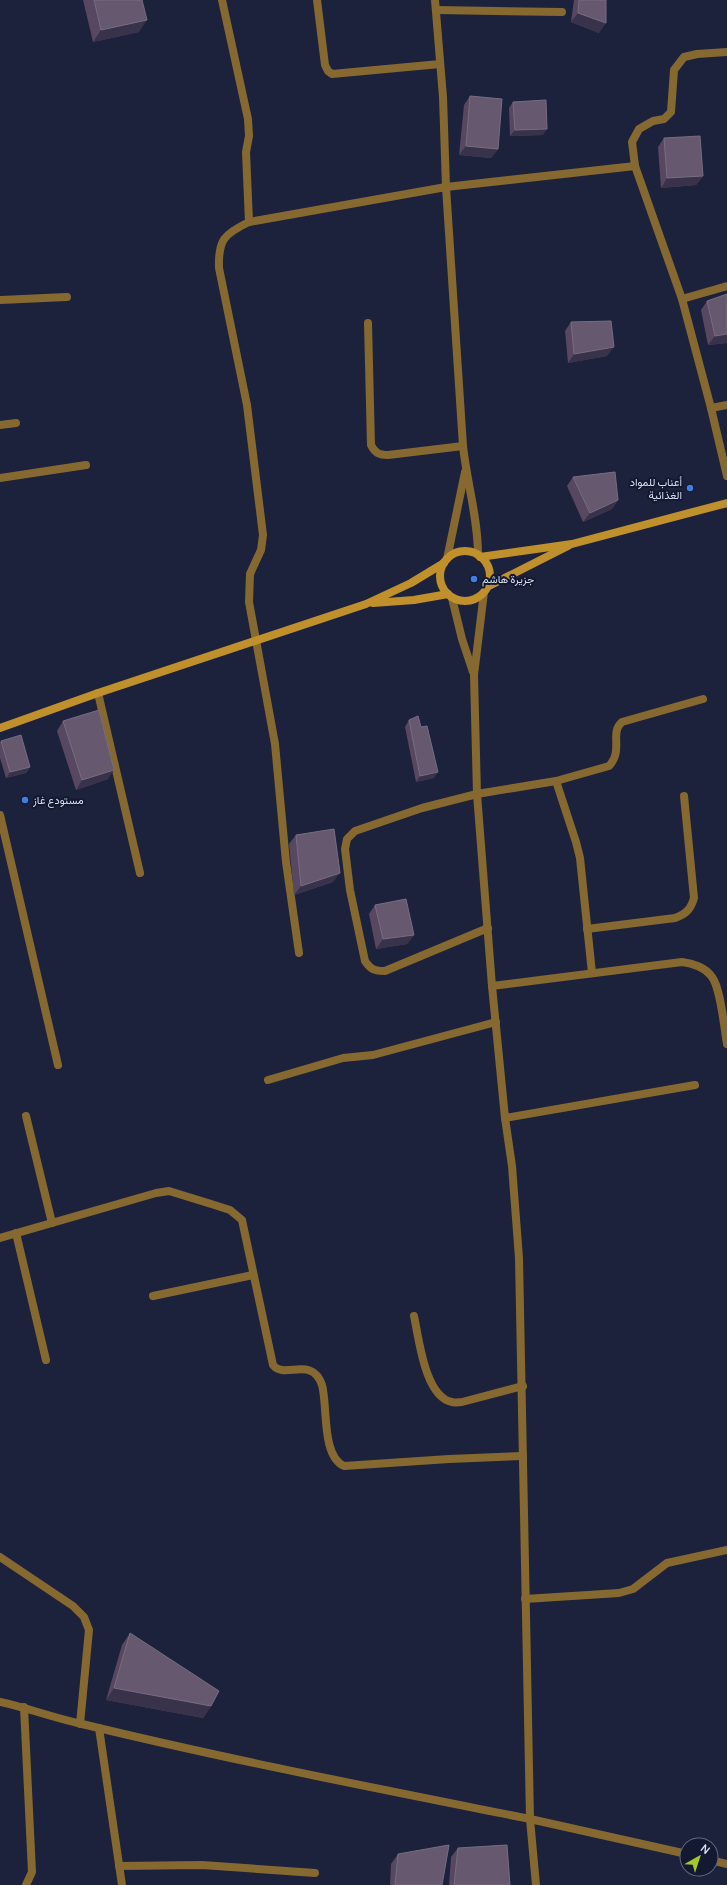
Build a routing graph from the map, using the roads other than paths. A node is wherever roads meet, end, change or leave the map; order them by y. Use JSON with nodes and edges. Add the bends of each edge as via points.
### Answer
{"nodes":[{"id":1,"x":222,"y":0,"type":"edge"},
{"id":2,"x":317,"y":0,"type":"edge"},
{"id":3,"x":435,"y":0,"type":"edge"},
{"id":4,"x":436,"y":10,"type":"junction"},
{"id":5,"x":562,"y":12,"type":"dead end"},
{"id":6,"x":727,"y":52,"type":"edge"},
{"id":7,"x":440,"y":64,"type":"junction"},
{"id":8,"x":635,"y":166,"type":"junction"},
{"id":9,"x":446,"y":186,"type":"junction"},
{"id":10,"x":249,"y":222,"type":"junction"},
{"id":11,"x":727,"y":286,"type":"edge"},
{"id":12,"x":66,"y":297,"type":"dead end"},
{"id":13,"x":682,"y":299,"type":"junction"},
{"id":14,"x":0,"y":300,"type":"edge"},
{"id":15,"x":368,"y":322,"type":"dead end"},
{"id":16,"x":727,"y":405,"type":"edge"},
{"id":17,"x":711,"y":408,"type":"junction"},
{"id":18,"x":16,"y":423,"type":"dead end"},
{"id":19,"x":0,"y":425,"type":"edge"},
{"id":20,"x":463,"y":446,"type":"junction"},
{"id":21,"x":86,"y":465,"type":"dead end"},
{"id":22,"x":466,"y":469,"type":"junction"},
{"id":23,"x":727,"y":476,"type":"edge"},
{"id":24,"x":0,"y":478,"type":"edge"},
{"id":25,"x":727,"y":502,"type":"edge"},
{"id":26,"x":572,"y":544,"type":"junction"},
{"id":27,"x":479,"y":556,"type":"junction"},
{"id":28,"x":445,"y":561,"type":"junction"},
{"id":29,"x":485,"y":590,"type":"junction"},
{"id":30,"x":450,"y":596,"type":"junction"},
{"id":31,"x":366,"y":604,"type":"junction"},
{"id":32,"x":256,"y":641,"type":"junction"},
{"id":33,"x":474,"y":675,"type":"junction"},
{"id":34,"x":98,"y":693,"type":"junction"},
{"id":35,"x":703,"y":699,"type":"dead end"},
{"id":36,"x":0,"y":728,"type":"edge"},
{"id":37,"x":556,"y":781,"type":"junction"},
{"id":38,"x":477,"y":794,"type":"junction"},
{"id":39,"x":684,"y":796,"type":"dead end"},
{"id":40,"x":0,"y":815,"type":"edge"},
{"id":41,"x":140,"y":873,"type":"dead end"},
{"id":42,"x":488,"y":928,"type":"junction"},
{"id":43,"x":587,"y":929,"type":"junction"},
{"id":44,"x":299,"y":953,"type":"dead end"},
{"id":45,"x":592,"y":973,"type":"junction"},
{"id":46,"x":492,"y":986,"type":"junction"},
{"id":47,"x":496,"y":1022,"type":"junction"},
{"id":48,"x":727,"y":1044,"type":"edge"},
{"id":49,"x":58,"y":1065,"type":"dead end"},
{"id":50,"x":268,"y":1080,"type":"dead end"},
{"id":51,"x":695,"y":1085,"type":"dead end"},
{"id":52,"x":26,"y":1116,"type":"dead end"},
{"id":53,"x":505,"y":1118,"type":"junction"},
{"id":54,"x":52,"y":1223,"type":"junction"},
{"id":55,"x":16,"y":1233,"type":"junction"},
{"id":56,"x":0,"y":1238,"type":"edge"},
{"id":57,"x":253,"y":1275,"type":"junction"},
{"id":58,"x":153,"y":1296,"type":"dead end"},
{"id":59,"x":414,"y":1316,"type":"dead end"},
{"id":60,"x":46,"y":1360,"type":"dead end"},
{"id":61,"x":522,"y":1386,"type":"junction"},
{"id":62,"x":523,"y":1456,"type":"junction"},
{"id":63,"x":727,"y":1550,"type":"edge"},
{"id":64,"x":0,"y":1557,"type":"edge"},
{"id":65,"x":525,"y":1599,"type":"junction"},
{"id":66,"x":0,"y":1702,"type":"edge"},
{"id":67,"x":24,"y":1707,"type":"junction"},
{"id":68,"x":80,"y":1724,"type":"junction"},
{"id":69,"x":99,"y":1728,"type":"junction"},
{"id":70,"x":530,"y":1819,"type":"junction"},
{"id":71,"x":679,"y":1852,"type":"edge"},
{"id":72,"x":119,"y":1866,"type":"junction"},
{"id":73,"x":315,"y":1873,"type":"dead end"},
{"id":74,"x":26,"y":1885,"type":"edge"},
{"id":75,"x":122,"y":1885,"type":"edge"},
{"id":76,"x":536,"y":1885,"type":"edge"}],
"edges":[{"from":1,"to":10,"type":"street","via":[[248,119],[246,152]]},
{"from":2,"to":7,"type":"street","via":[[324,65],[332,74]]},
{"from":3,"to":4,"type":"street"},
{"from":4,"to":5,"type":"street"},
{"from":4,"to":7,"type":"street"},
{"from":6,"to":8,"type":"street","via":[[684,57],[674,70],[671,112],[664,119],[653,121],[639,129],[632,142]]},
{"from":7,"to":9,"type":"street"},
{"from":8,"to":9,"type":"street"},
{"from":8,"to":13,"type":"street"},
{"from":9,"to":10,"type":"street"},
{"from":9,"to":20,"type":"street"},
{"from":10,"to":32,"type":"street","via":[[230,231],[223,240],[218,254],[247,405],[262,515],[261,550],[250,574],[248,586]]},
{"from":11,"to":13,"type":"street"},
{"from":12,"to":14,"type":"street"},
{"from":13,"to":17,"type":"street"},
{"from":15,"to":20,"type":"street","via":[[371,445],[374,451],[380,455],[388,455]]},
{"from":16,"to":17,"type":"street"},
{"from":17,"to":23,"type":"street"},
{"from":18,"to":19,"type":"street"},
{"from":20,"to":22,"type":"street"},
{"from":21,"to":24,"type":"street"},
{"from":22,"to":27,"type":"street","via":[[475,510]]},
{"from":22,"to":28,"type":"street"},
{"from":25,"to":26,"type":"main road"},
{"from":26,"to":27,"type":"main road"},
{"from":26,"to":29,"type":"main road"},
{"from":27,"to":28,"type":"main road","via":[[461,552]]},
{"from":27,"to":29,"type":"main road","via":[[489,571],[489,582]]},
{"from":28,"to":30,"type":"main road","via":[[440,580]]},
{"from":28,"to":31,"type":"main road","via":[[411,583]]},
{"from":29,"to":30,"type":"main road","via":[[469,600]]},
{"from":29,"to":33,"type":"street"},
{"from":30,"to":31,"type":"main road"},
{"from":30,"to":33,"type":"street"},
{"from":31,"to":32,"type":"main road"},
{"from":32,"to":34,"type":"main road"},
{"from":32,"to":44,"type":"street","via":[[275,744],[286,862]]},
{"from":33,"to":38,"type":"street"},
{"from":34,"to":36,"type":"main road"},
{"from":34,"to":41,"type":"street"},
{"from":35,"to":37,"type":"street","via":[[622,722],[616,729],[615,760],[609,766]]},
{"from":37,"to":38,"type":"street"},
{"from":37,"to":43,"type":"street","via":[[576,842]]},
{"from":38,"to":42,"type":"street"},
{"from":38,"to":42,"type":"street","via":[[422,808],[355,831],[347,838],[345,849],[350,890],[363,953],[370,968],[386,971]]},
{"from":39,"to":43,"type":"street","via":[[694,898],[691,907],[684,915],[675,918]]},
{"from":40,"to":49,"type":"street"},
{"from":42,"to":46,"type":"street"},
{"from":43,"to":45,"type":"street"},
{"from":45,"to":46,"type":"street"},
{"from":45,"to":48,"type":"street","via":[[682,962],[698,966],[712,976],[716,985]]},
{"from":46,"to":47,"type":"street"},
{"from":47,"to":50,"type":"street","via":[[373,1055],[343,1058]]},
{"from":47,"to":53,"type":"street"},
{"from":51,"to":53,"type":"street"},
{"from":52,"to":54,"type":"street"},
{"from":53,"to":61,"type":"street","via":[[512,1166],[518,1251]]},
{"from":54,"to":55,"type":"street"},
{"from":54,"to":57,"type":"street","via":[[169,1191],[230,1210],[242,1220]]},
{"from":55,"to":56,"type":"street"},
{"from":55,"to":60,"type":"street"},
{"from":57,"to":58,"type":"street"},
{"from":57,"to":62,"type":"street","via":[[273,1365],[280,1370],[297,1368],[316,1374],[322,1385],[330,1447],[338,1463],[344,1466]]},
{"from":59,"to":61,"type":"street","via":[[429,1378],[442,1397],[452,1402],[462,1402]]},
{"from":61,"to":62,"type":"street"},
{"from":62,"to":65,"type":"street"},
{"from":63,"to":65,"type":"street","via":[[667,1562],[633,1589],[619,1593]]},
{"from":64,"to":68,"type":"street","via":[[74,1606],[90,1630]]},
{"from":65,"to":70,"type":"street"},
{"from":66,"to":67,"type":"street"},
{"from":67,"to":68,"type":"street"},
{"from":67,"to":74,"type":"street","via":[[32,1872]]},
{"from":68,"to":69,"type":"street"},
{"from":69,"to":70,"type":"street"},
{"from":69,"to":72,"type":"street"},
{"from":70,"to":71,"type":"street"},
{"from":70,"to":76,"type":"street"},
{"from":72,"to":73,"type":"street","via":[[202,1866]]},
{"from":72,"to":75,"type":"street"}]}
